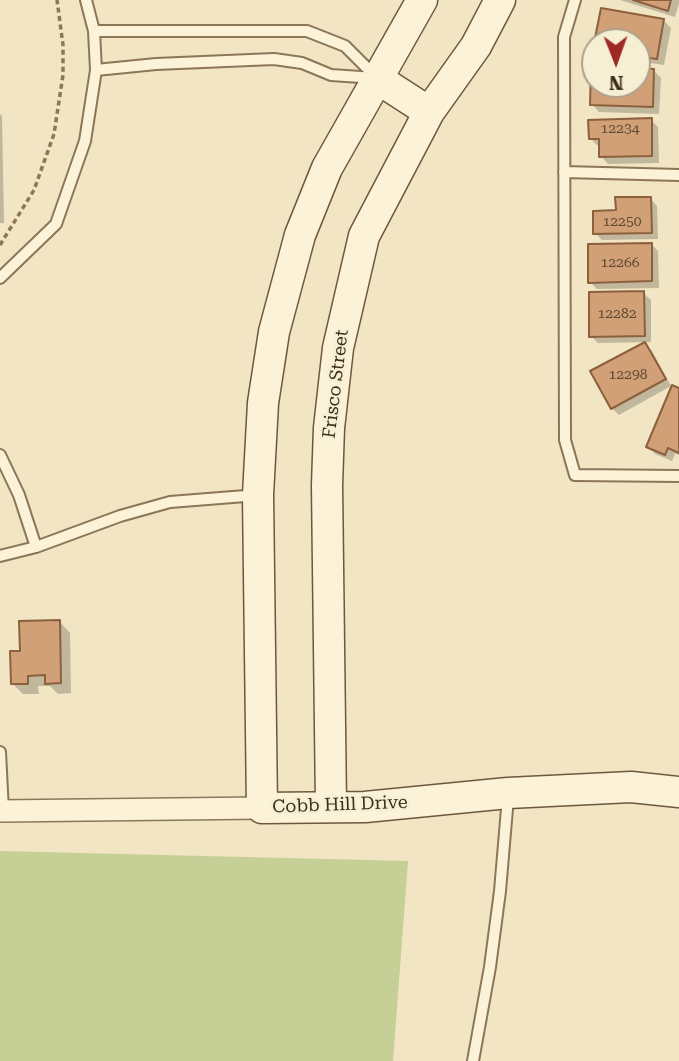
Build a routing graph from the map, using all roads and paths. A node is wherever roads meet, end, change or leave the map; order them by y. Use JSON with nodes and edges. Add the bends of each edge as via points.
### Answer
{"nodes":[{"id":1,"x":57,"y":0,"type":"edge"},
{"id":2,"x":86,"y":0,"type":"edge"},
{"id":3,"x":422,"y":0,"type":"edge"},
{"id":4,"x":500,"y":0,"type":"edge"},
{"id":5,"x":575,"y":0,"type":"edge"},
{"id":6,"x":94,"y":31,"type":"junction"},
{"id":7,"x":96,"y":70,"type":"junction"},
{"id":8,"x":378,"y":79,"type":"junction"},
{"id":9,"x":429,"y":112,"type":"junction"},
{"id":10,"x":564,"y":172,"type":"junction"},
{"id":11,"x":679,"y":175,"type":"edge"},
{"id":12,"x":0,"y":246,"type":"edge"},
{"id":13,"x":0,"y":278,"type":"edge"},
{"id":14,"x":0,"y":455,"type":"edge"},
{"id":15,"x":679,"y":476,"type":"edge"},
{"id":16,"x":258,"y":495,"type":"junction"},
{"id":17,"x":36,"y":547,"type":"junction"},
{"id":18,"x":0,"y":556,"type":"edge"},
{"id":19,"x":0,"y":752,"type":"edge"},
{"id":20,"x":508,"y":793,"type":"junction"},
{"id":21,"x":679,"y":793,"type":"edge"},
{"id":22,"x":331,"y":807,"type":"junction"},
{"id":23,"x":262,"y":808,"type":"junction"},
{"id":24,"x":2,"y":811,"type":"edge"},
{"id":25,"x":473,"y":1061,"type":"edge"}],
"edges":[{"from":1,"to":12,"type":"path","via":[[63,75],[54,134],[34,190]]},
{"from":2,"to":6,"type":"lane"},
{"from":3,"to":8,"type":"street"},
{"from":4,"to":9,"type":"street","name":"Frisco Street","via":[[476,46]]},
{"from":5,"to":10,"type":"lane","via":[[564,37]]},
{"from":6,"to":7,"type":"lane"},
{"from":6,"to":8,"type":"lane","via":[[307,31],[345,46]]},
{"from":7,"to":8,"type":"lane","via":[[274,59],[302,63],[331,75]]},
{"from":7,"to":13,"type":"lane","via":[[85,141],[56,224]]},
{"from":8,"to":9,"type":"street"},
{"from":8,"to":16,"type":"street","via":[[327,168],[300,235],[274,332],[263,403]]},
{"from":9,"to":22,"type":"street","name":"Frisco Street","via":[[364,236],[338,348],[327,485]]},
{"from":10,"to":11,"type":"lane"},
{"from":10,"to":15,"type":"lane","via":[[565,440],[575,475]]},
{"from":14,"to":17,"type":"lane"},
{"from":16,"to":17,"type":"lane","via":[[170,502]]},
{"from":16,"to":23,"type":"street"},
{"from":17,"to":18,"type":"lane"},
{"from":19,"to":24,"type":"lane"},
{"from":20,"to":21,"type":"street","name":"Cobb Hill Drive","via":[[631,787]]},
{"from":20,"to":22,"type":"street","name":"Cobb Hill Drive"},
{"from":20,"to":25,"type":"lane","via":[[490,968]]},
{"from":22,"to":23,"type":"street","name":"Cobb Hill Drive"},
{"from":23,"to":24,"type":"street","name":"Cobb Hill Drive"}]}
